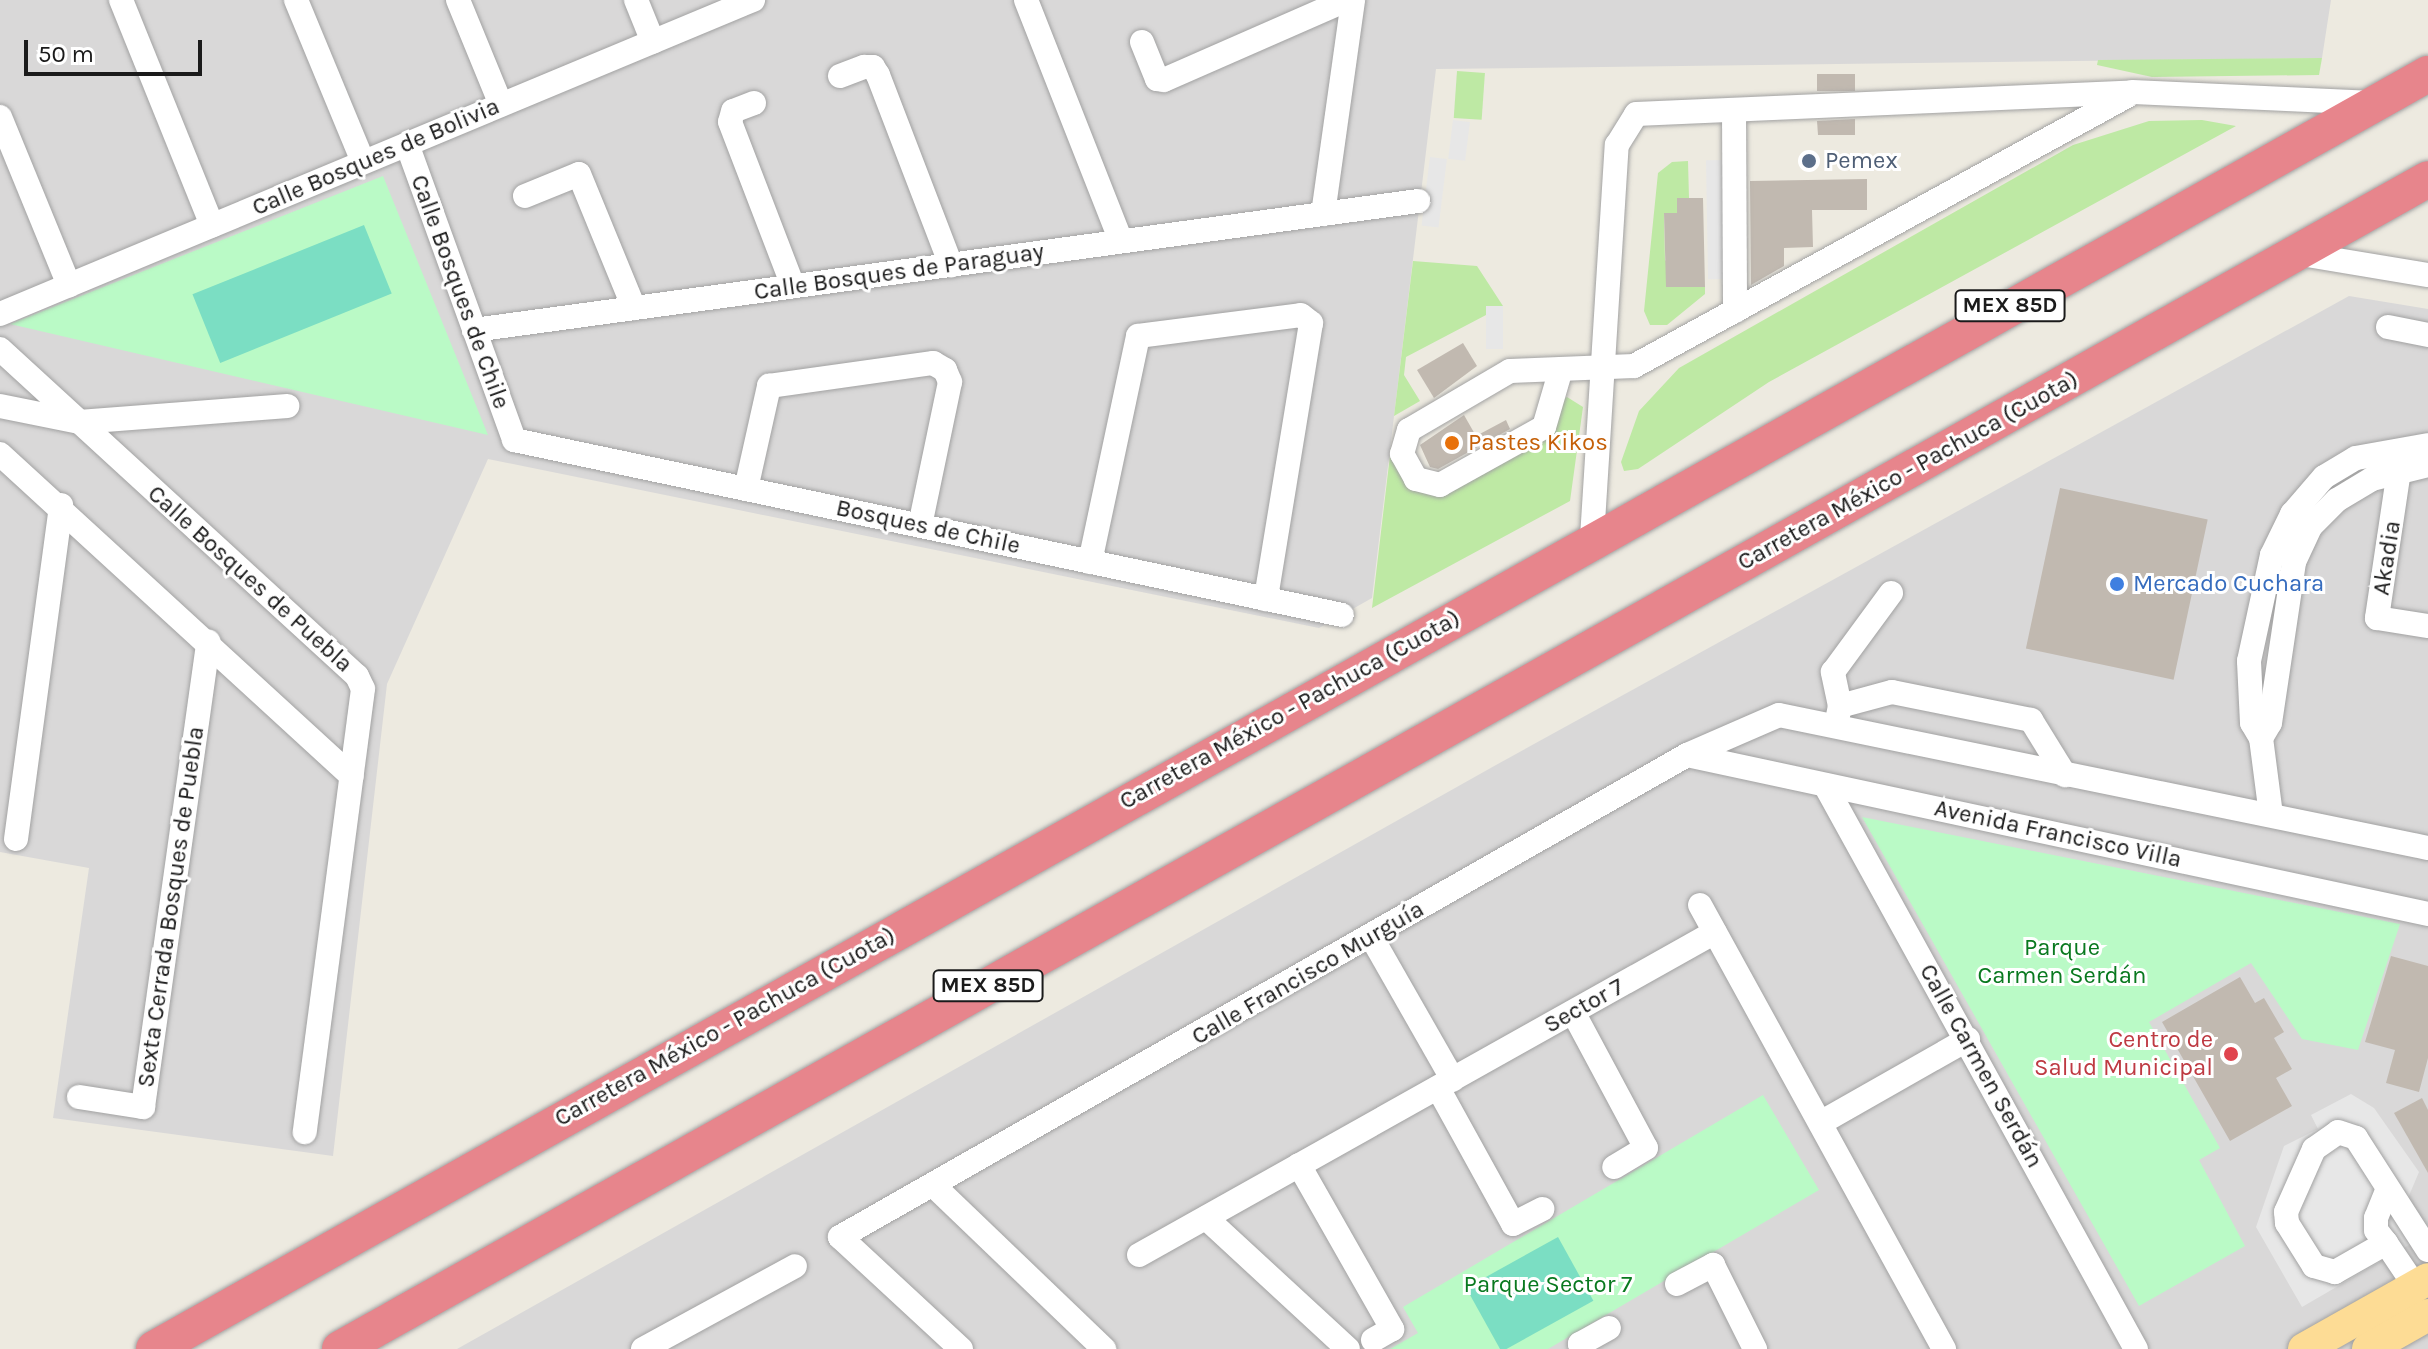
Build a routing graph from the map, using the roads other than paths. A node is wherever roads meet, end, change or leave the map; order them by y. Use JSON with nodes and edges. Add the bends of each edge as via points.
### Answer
{"nodes":[{"id":1,"x":121,"y":0,"type":"edge"},
{"id":2,"x":296,"y":0,"type":"edge"},
{"id":3,"x":458,"y":0,"type":"edge"},
{"id":4,"x":636,"y":0,"type":"edge"},
{"id":5,"x":753,"y":0,"type":"edge"},
{"id":6,"x":1026,"y":0,"type":"edge"},
{"id":7,"x":1346,"y":0,"type":"edge"},
{"id":8,"x":1353,"y":0,"type":"edge"},
{"id":9,"x":653,"y":42,"type":"junction"},
{"id":10,"x":1142,"y":42,"type":"dead end"},
{"id":11,"x":2428,"y":74,"type":"edge"},
{"id":12,"x":840,"y":76,"type":"dead end"},
{"id":13,"x":2132,"y":92,"type":"junction"},
{"id":14,"x":754,"y":103,"type":"dead end"},
{"id":15,"x":2376,"y":103,"type":"junction"},
{"id":16,"x":501,"y":105,"type":"junction"},
{"id":17,"x":1734,"y":110,"type":"junction"},
{"id":18,"x":0,"y":117,"type":"edge"},
{"id":19,"x":407,"y":144,"type":"junction"},
{"id":20,"x":363,"y":162,"type":"junction"},
{"id":21,"x":2428,"y":179,"type":"edge"},
{"id":22,"x":525,"y":196,"type":"dead end"},
{"id":23,"x":1418,"y":201,"type":"dead end"},
{"id":24,"x":1323,"y":214,"type":"junction"},
{"id":25,"x":212,"y":225,"type":"junction"},
{"id":26,"x":1121,"y":241,"type":"junction"},
{"id":27,"x":2295,"y":253,"type":"junction"},
{"id":28,"x":951,"y":265,"type":"junction"},
{"id":29,"x":2428,"y":275,"type":"edge"},
{"id":30,"x":69,"y":285,"type":"junction"},
{"id":31,"x":793,"y":286,"type":"junction"},
{"id":32,"x":634,"y":308,"type":"junction"},
{"id":33,"x":1735,"y":311,"type":"junction"},
{"id":34,"x":0,"y":314,"type":"edge"},
{"id":35,"x":2388,"y":327,"type":"dead end"},
{"id":36,"x":474,"y":330,"type":"junction"},
{"id":37,"x":2428,"y":335,"type":"edge"},
{"id":38,"x":0,"y":349,"type":"edge"},
{"id":39,"x":1603,"y":368,"type":"junction"},
{"id":40,"x":1561,"y":369,"type":"junction"},
{"id":41,"x":0,"y":406,"type":"edge"},
{"id":42,"x":287,"y":406,"type":"dead end"},
{"id":43,"x":79,"y":422,"type":"junction"},
{"id":44,"x":514,"y":440,"type":"joint"},
{"id":45,"x":2428,"y":445,"type":"edge"},
{"id":46,"x":0,"y":454,"type":"edge"},
{"id":47,"x":2401,"y":457,"type":"junction"},
{"id":48,"x":2428,"y":465,"type":"edge"},
{"id":49,"x":746,"y":489,"type":"junction"},
{"id":50,"x":61,"y":505,"type":"junction"},
{"id":51,"x":920,"y":525,"type":"junction"},
{"id":52,"x":1592,"y":538,"type":"junction"},
{"id":53,"x":1090,"y":562,"type":"junction"},
{"id":54,"x":1891,"y":593,"type":"dead end"},
{"id":55,"x":1266,"y":599,"type":"junction"},
{"id":56,"x":1342,"y":615,"type":"dead end"},
{"id":57,"x":2428,"y":626,"type":"edge"},
{"id":58,"x":208,"y":642,"type":"junction"},
{"id":59,"x":1838,"y":716,"type":"junction"},
{"id":60,"x":1687,"y":755,"type":"junction"},
{"id":61,"x":2065,"y":775,"type":"junction"},
{"id":62,"x":352,"y":776,"type":"junction"},
{"id":63,"x":1825,"y":785,"type":"junction"},
{"id":64,"x":2271,"y":815,"type":"junction"},
{"id":65,"x":16,"y":839,"type":"dead end"},
{"id":66,"x":2428,"y":848,"type":"edge"},
{"id":67,"x":1700,"y":905,"type":"dead end"},
{"id":68,"x":2428,"y":914,"type":"edge"},
{"id":69,"x":1715,"y":932,"type":"junction"},
{"id":70,"x":1372,"y":938,"type":"junction"},
{"id":71,"x":1573,"y":1012,"type":"junction"},
{"id":72,"x":1968,"y":1039,"type":"junction"},
{"id":73,"x":1446,"y":1084,"type":"junction"},
{"id":74,"x":79,"y":1097,"type":"dead end"},
{"id":75,"x":1822,"y":1122,"type":"junction"},
{"id":76,"x":305,"y":1132,"type":"dead end"},
{"id":77,"x":1299,"y":1165,"type":"junction"},
{"id":78,"x":1614,"y":1167,"type":"dead end"},
{"id":79,"x":934,"y":1186,"type":"junction"},
{"id":80,"x":2388,"y":1189,"type":"junction"},
{"id":81,"x":1542,"y":1209,"type":"dead end"},
{"id":82,"x":1206,"y":1218,"type":"junction"},
{"id":83,"x":2386,"y":1243,"type":"junction"},
{"id":84,"x":2428,"y":1250,"type":"edge"},
{"id":85,"x":1139,"y":1255,"type":"dead end"},
{"id":86,"x":795,"y":1266,"type":"dead end"},
{"id":87,"x":1677,"y":1284,"type":"dead end"},
{"id":88,"x":2424,"y":1293,"type":"edge"},
{"id":89,"x":1609,"y":1328,"type":"dead end"},
{"id":90,"x":1373,"y":1340,"type":"dead end"},
{"id":91,"x":154,"y":1349,"type":"edge"},
{"id":92,"x":340,"y":1349,"type":"edge"},
{"id":93,"x":643,"y":1349,"type":"edge"},
{"id":94,"x":961,"y":1349,"type":"edge"},
{"id":95,"x":1104,"y":1349,"type":"edge"},
{"id":96,"x":1348,"y":1349,"type":"edge"},
{"id":97,"x":1583,"y":1349,"type":"edge"},
{"id":98,"x":1755,"y":1349,"type":"edge"},
{"id":99,"x":1944,"y":1349,"type":"edge"},
{"id":100,"x":2136,"y":1349,"type":"edge"},
{"id":101,"x":2304,"y":1349,"type":"edge"},
{"id":102,"x":2368,"y":1349,"type":"edge"}],
"edges":[{"from":1,"to":25,"type":"street"},
{"from":2,"to":20,"type":"street"},
{"from":3,"to":16,"type":"street"},
{"from":4,"to":9,"type":"street"},
{"from":5,"to":9,"type":"street","name":"Calle Bosques de Bolivia"},
{"from":6,"to":26,"type":"street"},
{"from":7,"to":10,"type":"street","via":[[1164,80],[1157,79]]},
{"from":8,"to":24,"type":"street"},
{"from":9,"to":16,"type":"street","name":"Calle Bosques de Bolivia"},
{"from":11,"to":15,"type":"highway","name":"Carretera México - Pachuca (Cuota)","number":"MEX 85D"},
{"from":12,"to":28,"type":"street","via":[[864,67],[873,67],[878,75]]},
{"from":13,"to":15,"type":"street"},
{"from":13,"to":17,"type":"street"},
{"from":13,"to":33,"type":"street"},
{"from":14,"to":31,"type":"street","via":[[733,111],[730,122]]},
{"from":15,"to":52,"type":"highway","name":"Carretera México - Pachuca (Cuota)","number":"MEX 85D"},
{"from":16,"to":19,"type":"street","name":"Calle Bosques de Bolivia"},
{"from":17,"to":33,"type":"street"},
{"from":17,"to":39,"type":"street","via":[[1636,114],[1617,145]]},
{"from":18,"to":30,"type":"street"},
{"from":19,"to":20,"type":"street","name":"Calle Bosques de Bolivia"},
{"from":19,"to":36,"type":"street","name":"Calle Bosques de Chile"},
{"from":20,"to":25,"type":"street","name":"Calle Bosques de Bolivia"},
{"from":21,"to":27,"type":"highway","name":"Carretera México - Pachuca (Cuota)","number":"MEX 85D"},
{"from":22,"to":32,"type":"street","via":[[579,174]]},
{"from":23,"to":24,"type":"street","name":"Calle Bosques de Paraguay"},
{"from":24,"to":26,"type":"street","name":"Calle Bosques de Paraguay"},
{"from":25,"to":30,"type":"street","name":"Calle Bosques de Bolivia"},
{"from":26,"to":28,"type":"street","name":"Calle Bosques de Paraguay"},
{"from":27,"to":29,"type":"street"},
{"from":27,"to":92,"type":"highway","name":"Carretera México - Pachuca (Cuota)","number":"MEX 85D"},
{"from":28,"to":31,"type":"street","name":"Calle Bosques de Paraguay"},
{"from":30,"to":34,"type":"street","name":"Calle Bosques de Bolivia"},
{"from":31,"to":32,"type":"street","name":"Calle Bosques de Paraguay"},
{"from":32,"to":36,"type":"street","name":"Calle Bosques de Paraguay"},
{"from":33,"to":39,"type":"street","via":[[1634,366]]},
{"from":35,"to":37,"type":"street"},
{"from":36,"to":44,"type":"street","name":"Calle Bosques de Chile"},
{"from":38,"to":43,"type":"street","name":"Calle Bosques de Puebla"},
{"from":39,"to":40,"type":"street"},
{"from":39,"to":52,"type":"street"},
{"from":40,"to":40,"type":"street","via":[[1510,371],[1409,430],[1402,454],[1416,479],[1440,485],[1544,427]]},
{"from":41,"to":43,"type":"street"},
{"from":42,"to":43,"type":"street"},
{"from":43,"to":62,"type":"street","name":"Calle Bosques de Puebla","via":[[357,676],[363,689]]},
{"from":44,"to":49,"type":"street","name":"Bosques de Chile"},
{"from":45,"to":47,"type":"street"},
{"from":46,"to":50,"type":"street"},
{"from":47,"to":48,"type":"street"},
{"from":47,"to":57,"type":"street","name":"Akadia","via":[[2377,618]]},
{"from":47,"to":64,"type":"street","via":[[2356,458],[2324,477],[2292,514],[2249,661],[2252,723],[2261,738]]},
{"from":49,"to":51,"type":"street","name":"Bosques de Chile"},
{"from":49,"to":51,"type":"street","via":[[769,386],[933,363],[945,370],[950,382]]},
{"from":50,"to":58,"type":"street"},
{"from":50,"to":65,"type":"street"},
{"from":51,"to":53,"type":"street","name":"Bosques de Chile"},
{"from":52,"to":91,"type":"highway","name":"Carretera México - Pachuca (Cuota)","number":"MEX 85D"},
{"from":53,"to":55,"type":"street","name":"Bosques de Chile"},
{"from":53,"to":55,"type":"street","via":[[1138,336],[1301,315],[1311,323]]},
{"from":54,"to":59,"type":"street","via":[[1833,672]]},
{"from":55,"to":56,"type":"street","name":"Bosques de Chile"},
{"from":58,"to":62,"type":"street"},
{"from":58,"to":74,"type":"street","name":"Sexta Cerrada Bosques de Puebla","via":[[143,1107]]},
{"from":59,"to":60,"type":"street","name":"Calle Francisco Murguía","via":[[1779,715]]},
{"from":59,"to":61,"type":"street"},
{"from":59,"to":61,"type":"street","via":[[1892,692],[2031,720]]},
{"from":60,"to":63,"type":"street","name":"Avenida Francisco Villa"},
{"from":60,"to":70,"type":"street","name":"Calle Francisco Murguía"},
{"from":61,"to":64,"type":"street"},
{"from":62,"to":76,"type":"street","name":"Calle Bosques de Puebla"},
{"from":63,"to":68,"type":"street","name":"Avenida Francisco Villa"},
{"from":63,"to":72,"type":"street","name":"Calle Carmen Serdán"},
{"from":64,"to":66,"type":"street"},
{"from":67,"to":69,"type":"street"},
{"from":69,"to":71,"type":"street","name":"Sector 7"},
{"from":69,"to":75,"type":"street"},
{"from":70,"to":73,"type":"street"},
{"from":70,"to":79,"type":"street","name":"Calle Francisco Murguía"},
{"from":71,"to":73,"type":"street","name":"Sector 7"},
{"from":71,"to":78,"type":"street","via":[[1646,1148]]},
{"from":72,"to":75,"type":"street"},
{"from":72,"to":100,"type":"street","name":"Calle Carmen Serdán"},
{"from":73,"to":77,"type":"street","name":"Sector 7"},
{"from":73,"to":81,"type":"street","via":[[1513,1224]]},
{"from":75,"to":99,"type":"street"},
{"from":77,"to":82,"type":"street","name":"Sector 7"},
{"from":77,"to":90,"type":"street","via":[[1392,1329]]},
{"from":79,"to":94,"type":"street","name":"Calle Francisco Murguía","via":[[840,1237]]},
{"from":79,"to":95,"type":"street"},
{"from":80,"to":83,"type":"street","via":[[2376,1218],[2376,1230]]},
{"from":80,"to":83,"type":"street","via":[[2356,1138],[2338,1132],[2309,1157],[2286,1212],[2287,1223],[2314,1266],[2325,1272]]},
{"from":80,"to":84,"type":"street"},
{"from":82,"to":85,"type":"street","name":"Sector 7"},
{"from":82,"to":96,"type":"street"},
{"from":83,"to":88,"type":"street"},
{"from":86,"to":93,"type":"street"},
{"from":87,"to":98,"type":"street","via":[[1713,1265]]},
{"from":88,"to":101,"type":"main road"},
{"from":88,"to":102,"type":"main road"},
{"from":89,"to":97,"type":"street","via":[[1580,1344]]}]}
